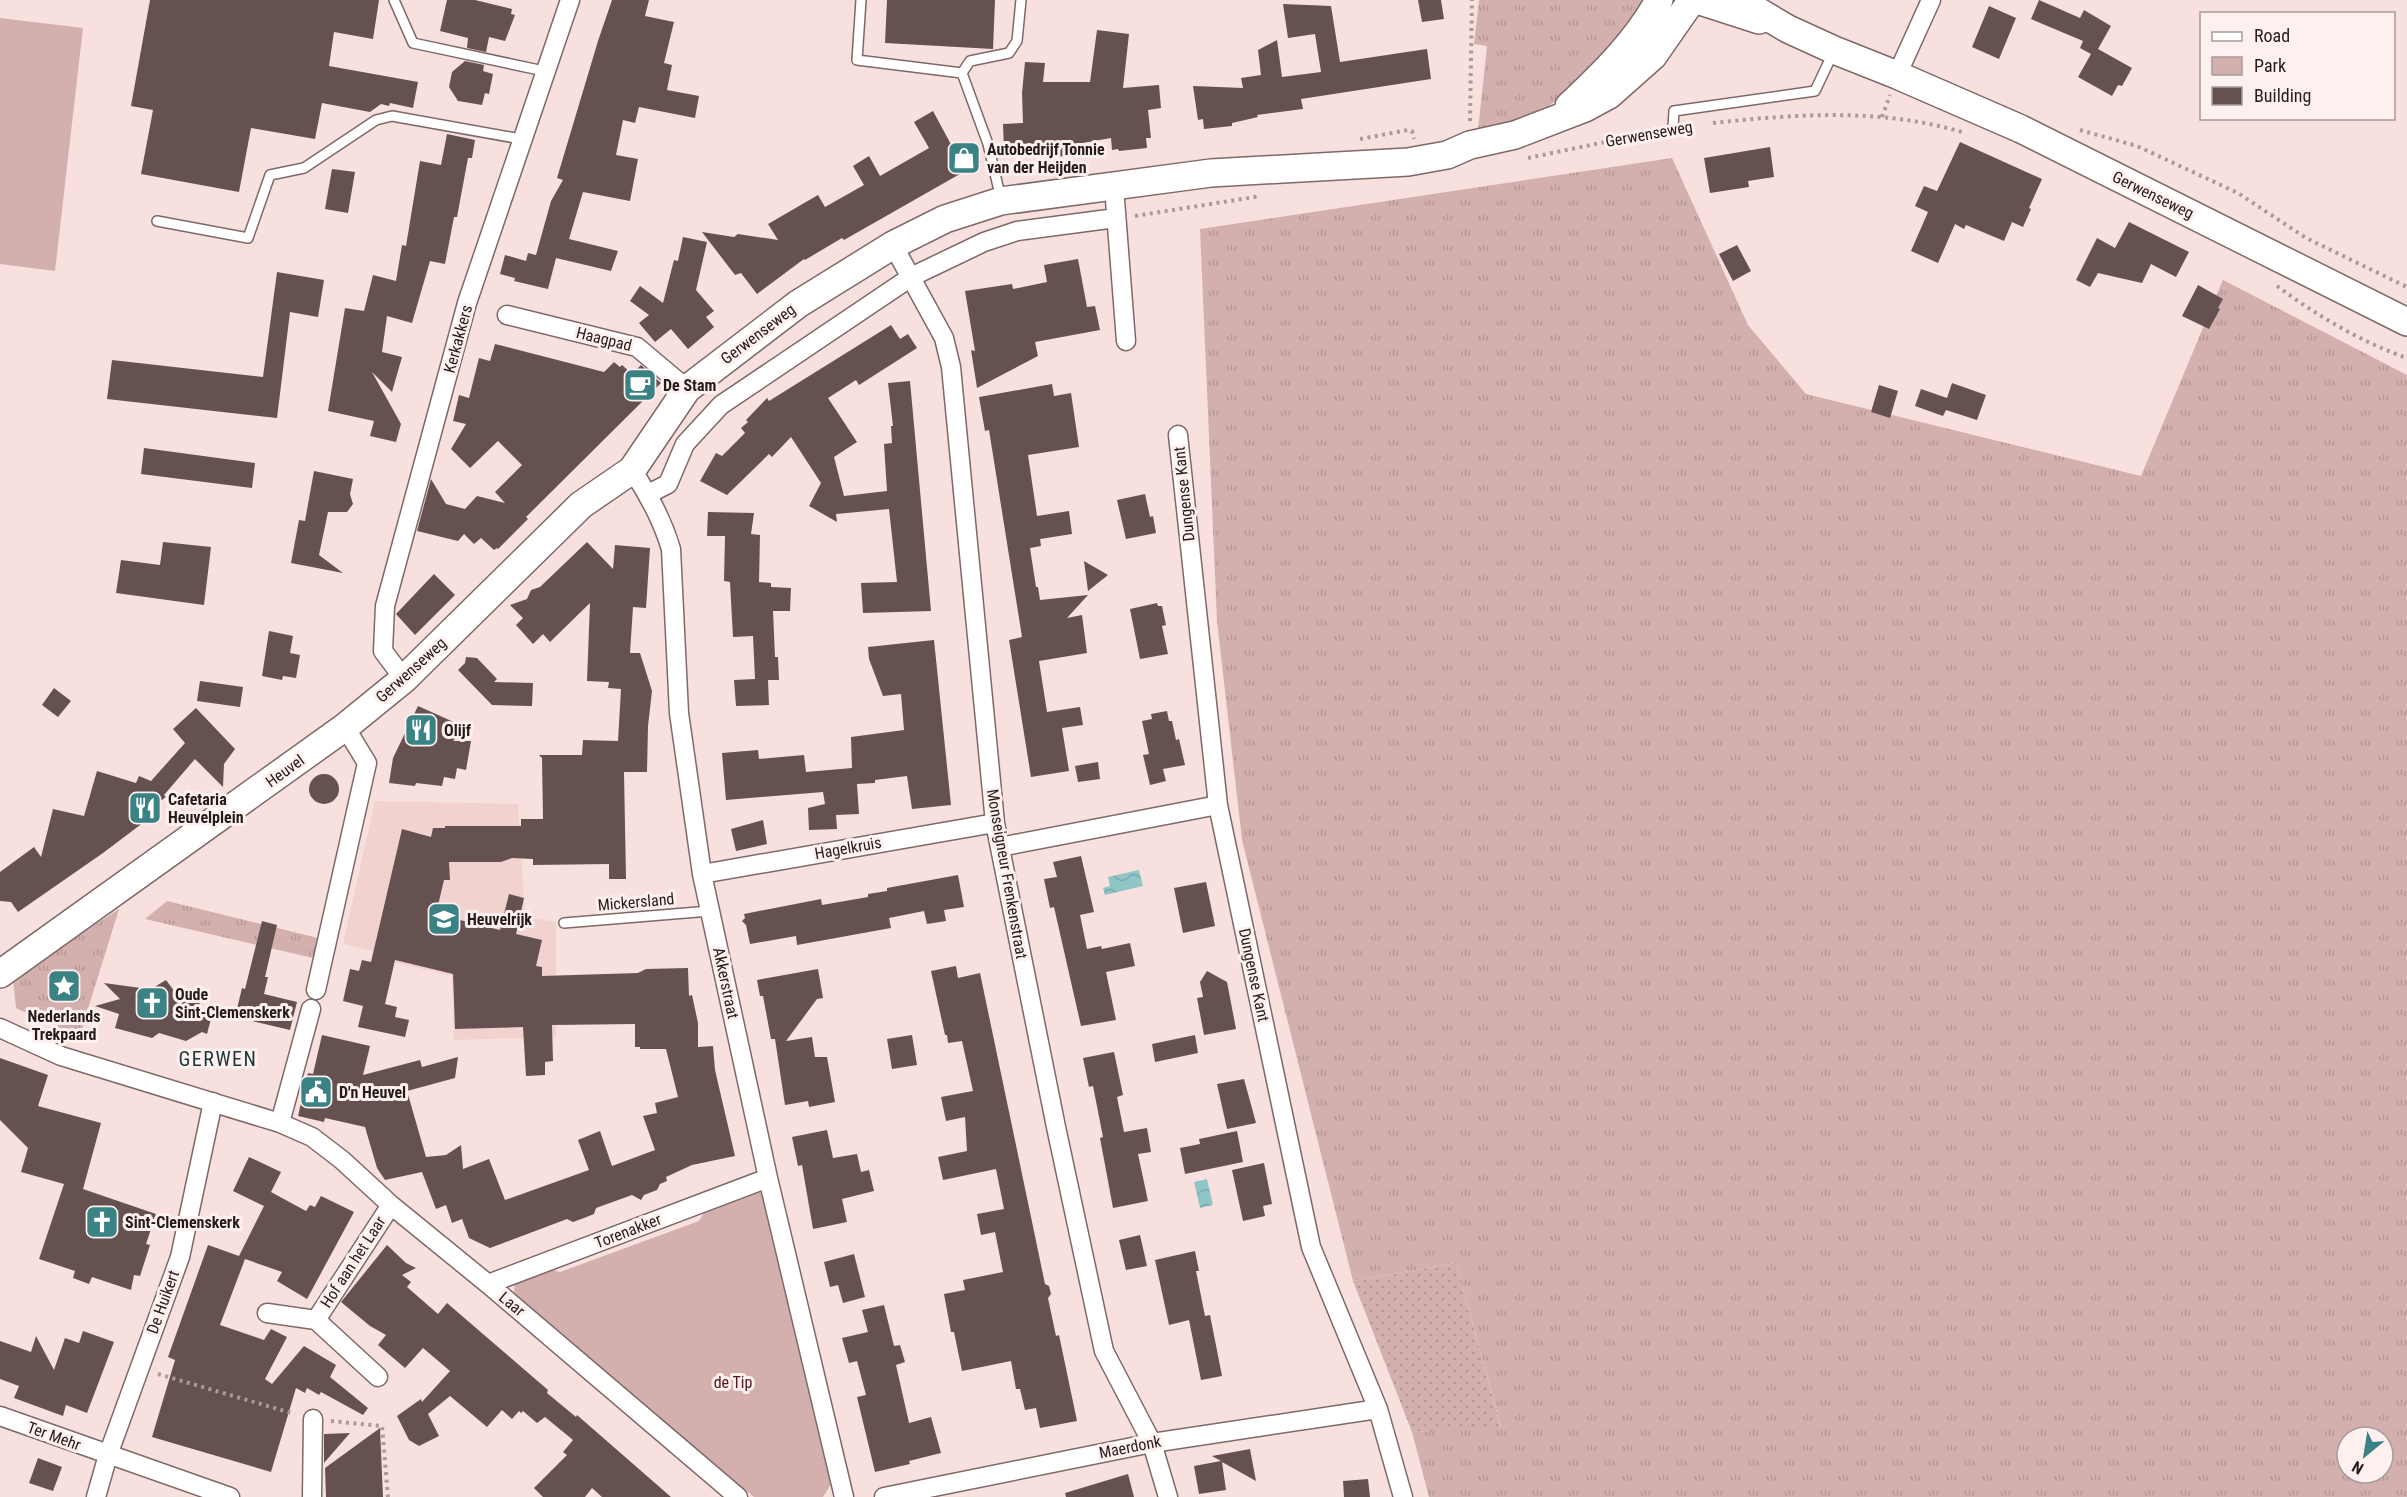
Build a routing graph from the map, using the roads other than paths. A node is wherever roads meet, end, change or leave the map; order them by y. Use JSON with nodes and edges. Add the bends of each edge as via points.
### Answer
{"nodes":[{"id":1,"x":394,"y":0,"type":"edge"},
{"id":2,"x":570,"y":0,"type":"edge"},
{"id":3,"x":861,"y":0,"type":"edge"},
{"id":4,"x":1021,"y":0,"type":"edge"},
{"id":5,"x":1659,"y":0,"type":"edge"},
{"id":6,"x":1692,"y":0,"type":"edge"},
{"id":7,"x":1697,"y":0,"type":"edge"},
{"id":8,"x":1739,"y":0,"type":"edge"},
{"id":9,"x":1931,"y":0,"type":"edge"},
{"id":10,"x":1788,"y":29,"type":"junction"},
{"id":11,"x":1834,"y":51,"type":"junction"},
{"id":12,"x":544,"y":71,"type":"junction"},
{"id":13,"x":962,"y":73,"type":"junction"},
{"id":14,"x":1897,"y":75,"type":"junction"},
{"id":15,"x":1550,"y":122,"type":"junction"},
{"id":16,"x":1673,"y":128,"type":"road end"},
{"id":17,"x":521,"y":139,"type":"junction"},
{"id":18,"x":1114,"y":187,"type":"junction"},
{"id":19,"x":1001,"y":201,"type":"junction"},
{"id":20,"x":1116,"y":219,"type":"junction"},
{"id":21,"x":157,"y":221,"type":"dead end"},
{"id":22,"x":893,"y":245,"type":"junction"},
{"id":23,"x":911,"y":278,"type":"junction"},
{"id":24,"x":507,"y":315,"type":"dead end"},
{"id":25,"x":2407,"y":322,"type":"edge"},
{"id":26,"x":1126,"y":341,"type":"dead end"},
{"id":27,"x":687,"y":389,"type":"junction"},
{"id":28,"x":1178,"y":435,"type":"dead end"},
{"id":29,"x":632,"y":470,"type":"junction"},
{"id":30,"x":648,"y":494,"type":"junction"},
{"id":31,"x":404,"y":679,"type":"junction"},
{"id":32,"x":345,"y":727,"type":"junction"},
{"id":33,"x":1218,"y":805,"type":"junction"},
{"id":34,"x":995,"y":823,"type":"junction"},
{"id":35,"x":1000,"y":847,"type":"junction"},
{"id":36,"x":702,"y":874,"type":"junction"},
{"id":37,"x":710,"y":911,"type":"junction"},
{"id":38,"x":564,"y":923,"type":"dead end"},
{"id":39,"x":0,"y":974,"type":"edge"},
{"id":40,"x":316,"y":990,"type":"dead end"},
{"id":41,"x":310,"y":1009,"type":"dead end"},
{"id":42,"x":0,"y":1028,"type":"edge"},
{"id":43,"x":213,"y":1102,"type":"junction"},
{"id":44,"x":280,"y":1123,"type":"junction"},
{"id":45,"x":768,"y":1178,"type":"junction"},
{"id":46,"x":391,"y":1205,"type":"junction"},
{"id":47,"x":488,"y":1284,"type":"junction"},
{"id":48,"x":267,"y":1313,"type":"dead end"},
{"id":49,"x":316,"y":1320,"type":"junction"},
{"id":50,"x":378,"y":1377,"type":"dead end"},
{"id":51,"x":1378,"y":1409,"type":"junction"},
{"id":52,"x":0,"y":1416,"type":"edge"},
{"id":53,"x":313,"y":1419,"type":"road end"},
{"id":54,"x":1152,"y":1443,"type":"junction"},
{"id":55,"x":108,"y":1455,"type":"junction"},
{"id":56,"x":96,"y":1497,"type":"edge"},
{"id":57,"x":230,"y":1497,"type":"edge"},
{"id":58,"x":312,"y":1497,"type":"edge"},
{"id":59,"x":738,"y":1497,"type":"edge"},
{"id":60,"x":844,"y":1497,"type":"edge"},
{"id":61,"x":884,"y":1497,"type":"edge"},
{"id":62,"x":1168,"y":1497,"type":"edge"},
{"id":63,"x":1403,"y":1497,"type":"edge"}],
"edges":[{"from":1,"to":12,"type":"lane","via":[[413,43]]},
{"from":2,"to":12,"type":"street","name":"Kerkakkers"},
{"from":3,"to":13,"type":"lane","via":[[857,60]]},
{"from":4,"to":13,"type":"lane","via":[[1017,41],[1009,53],[970,61]]},
{"from":5,"to":15,"type":"street","name":"Gerwenseweg","via":[[1613,62]]},
{"from":6,"to":15,"type":"street","name":"Gerwenseweg","via":[[1653,56],[1631,78],[1609,95]]},
{"from":7,"to":10,"type":"street","name":"Gerwenseweg"},
{"from":8,"to":10,"type":"street","name":"Gerwenseweg"},
{"from":9,"to":14,"type":"street"},
{"from":10,"to":11,"type":"street","name":"Gerwenseweg"},
{"from":11,"to":14,"type":"street","name":"Gerwenseweg"},
{"from":11,"to":16,"type":"lane","via":[[1815,91],[1674,111]]},
{"from":12,"to":17,"type":"street","name":"Kerkakkers"},
{"from":13,"to":19,"type":"lane","via":[[988,144]]},
{"from":14,"to":25,"type":"street","name":"Gerwenseweg","via":[[2021,129]]},
{"from":15,"to":18,"type":"street","name":"Gerwenseweg","via":[[1447,155],[1408,162],[1211,173]]},
{"from":17,"to":21,"type":"lane","via":[[392,116],[376,120],[304,168],[270,175],[248,238]]},
{"from":17,"to":31,"type":"street","name":"Kerkakkers","via":[[467,303],[385,606],[383,651]]},
{"from":18,"to":19,"type":"street","name":"Gerwenseweg"},
{"from":18,"to":20,"type":"street"},
{"from":19,"to":22,"type":"street","name":"Gerwenseweg","via":[[945,219]]},
{"from":20,"to":23,"type":"street","via":[[1017,231],[984,242]]},
{"from":20,"to":26,"type":"street"},
{"from":22,"to":23,"type":"street","name":"Monseigneur Frenkenstraat"},
{"from":22,"to":27,"type":"street","name":"Gerwenseweg","via":[[798,304]]},
{"from":23,"to":30,"type":"street","via":[[721,405],[685,444],[668,484]]},
{"from":23,"to":34,"type":"street","name":"Monseigneur Frenkenstraat","via":[[944,338],[951,367]]},
{"from":24,"to":27,"type":"street","name":"Haagpad","via":[[637,347]]},
{"from":27,"to":29,"type":"street","name":"Gerwenseweg"},
{"from":28,"to":33,"type":"street","name":"Dungense Kant"},
{"from":29,"to":30,"type":"street","name":"Akkerstraat"},
{"from":29,"to":31,"type":"street","name":"Gerwenseweg","via":[[581,506]]},
{"from":30,"to":36,"type":"street","name":"Akkerstraat","via":[[671,549],[679,713]]},
{"from":31,"to":32,"type":"street","name":"Gerwenseweg"},
{"from":32,"to":39,"type":"street","name":"Heuvel"},
{"from":32,"to":40,"type":"street","via":[[368,763]]},
{"from":33,"to":35,"type":"street"},
{"from":33,"to":51,"type":"street","name":"Dungense Kant","via":[[1311,1247]]},
{"from":34,"to":35,"type":"street","name":"Monseigneur Frenkenstraat"},
{"from":34,"to":36,"type":"street","name":"Hagelkruis"},
{"from":35,"to":54,"type":"street","name":"Monseigneur Frenkenstraat","via":[[1104,1351]]},
{"from":36,"to":37,"type":"street","name":"Akkerstraat"},
{"from":37,"to":38,"type":"lane","name":"Mickersland"},
{"from":37,"to":45,"type":"street","name":"Akkerstraat"},
{"from":41,"to":44,"type":"street"},
{"from":42,"to":43,"type":"street","via":[[61,1056]]},
{"from":43,"to":44,"type":"street"},
{"from":43,"to":55,"type":"street","name":"De Huikert","via":[[180,1257]]},
{"from":44,"to":46,"type":"street","name":"Laar","via":[[325,1145]]},
{"from":45,"to":47,"type":"street","name":"Torenakker"},
{"from":45,"to":60,"type":"street","name":"Akkerstraat"},
{"from":46,"to":47,"type":"street","name":"Laar"},
{"from":46,"to":49,"type":"street","name":"Hof aan het Laar"},
{"from":47,"to":59,"type":"street","name":"Laar"},
{"from":48,"to":49,"type":"street","name":"Hof aan het Laar"},
{"from":49,"to":50,"type":"street","name":"Hof aan het Laar"},
{"from":51,"to":54,"type":"street","name":"Maerdonk"},
{"from":51,"to":63,"type":"street","name":"Dungense Kant"},
{"from":52,"to":55,"type":"street","name":"Ter Mehr"},
{"from":53,"to":58,"type":"street"},
{"from":54,"to":61,"type":"street","name":"Maerdonk"},
{"from":54,"to":62,"type":"street","name":"Monseigneur Frenkenstraat"},
{"from":55,"to":56,"type":"street","name":"De Huikert"},
{"from":55,"to":57,"type":"street","name":"Ter Mehr"}]}
